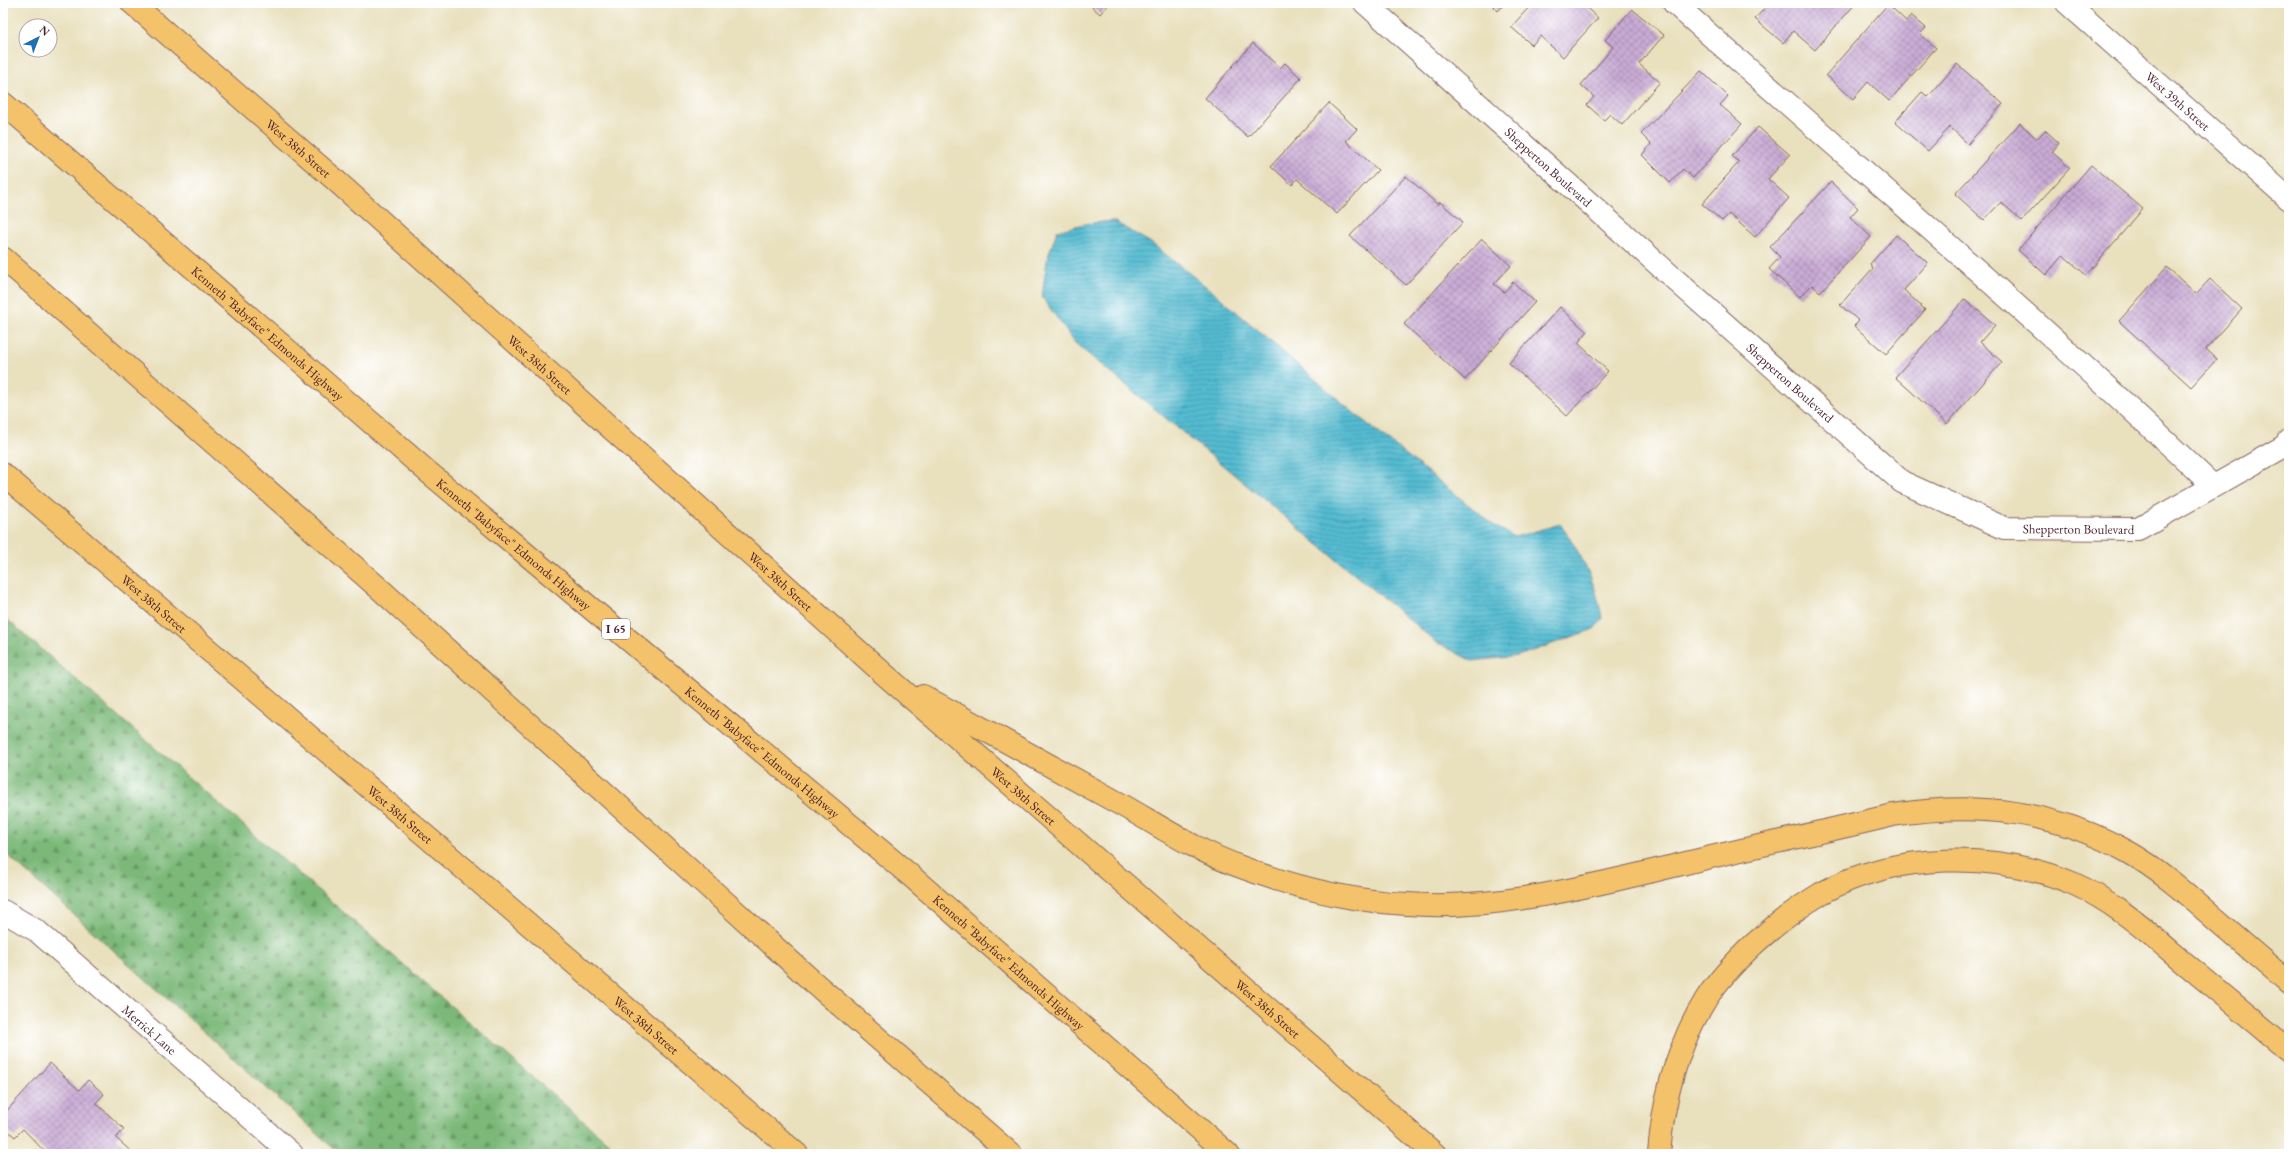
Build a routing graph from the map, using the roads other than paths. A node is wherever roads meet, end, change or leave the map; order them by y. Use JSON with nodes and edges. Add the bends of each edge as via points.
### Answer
{"nodes":[{"id":1,"x":132,"y":3,"type":"edge"},
{"id":2,"x":1365,"y":3,"type":"edge"},
{"id":3,"x":1674,"y":3,"type":"edge"},
{"id":4,"x":2067,"y":3,"type":"edge"},
{"id":5,"x":3,"y":103,"type":"edge"},
{"id":6,"x":2289,"y":198,"type":"edge"},
{"id":7,"x":3,"y":258,"type":"edge"},
{"id":8,"x":2289,"y":440,"type":"edge"},
{"id":9,"x":3,"y":474,"type":"edge"},
{"id":10,"x":2213,"y":486,"type":"junction"},
{"id":11,"x":884,"y":674,"type":"junction"},
{"id":12,"x":3,"y":911,"type":"edge"},
{"id":13,"x":2289,"y":983,"type":"edge"},
{"id":14,"x":2289,"y":1050,"type":"edge"},
{"id":15,"x":292,"y":1154,"type":"edge"},
{"id":16,"x":797,"y":1154,"type":"edge"},
{"id":17,"x":1011,"y":1154,"type":"edge"},
{"id":18,"x":1228,"y":1154,"type":"edge"},
{"id":19,"x":1435,"y":1154,"type":"edge"},
{"id":20,"x":1659,"y":1154,"type":"edge"}],
"edges":[{"from":1,"to":11,"type":"main road","name":"West 38th Street","via":[[339,183]]},
{"from":2,"to":10,"type":"street","name":"Shepperton Boulevard","via":[[1902,482],[2004,528],[2138,529]]},
{"from":3,"to":10,"type":"street","via":[[2126,403]]},
{"from":4,"to":6,"type":"street","name":"West 39th Street"},
{"from":5,"to":18,"type":"main road","name":"Kenneth \"Babyface\" Edmonds Highway","number":"I 65","via":[[428,472],[911,876]]},
{"from":7,"to":17,"type":"main road","via":[[381,590],[812,980]]},
{"from":8,"to":10,"type":"street","name":"Shepperton Boulevard","via":[[2283,447]]},
{"from":9,"to":16,"type":"main road","name":"West 38th Street"},
{"from":11,"to":13,"type":"main road","via":[[1213,856],[1272,878],[1340,896],[1409,905],[1498,901],[1623,878],[1893,815],[1946,809],[2003,811],[2038,817],[2072,827],[2131,853],[2186,894]]},
{"from":11,"to":19,"type":"main road","name":"West 38th Street"},
{"from":12,"to":15,"type":"street","name":"Merrick Lane","via":[[37,931]]},
{"from":14,"to":20,"type":"main road","via":[[2144,928],[2096,894],[2043,872],[1990,862],[1939,862],[1889,868],[1844,883],[1797,909],[1772,928],[1723,976],[1706,999],[1677,1061],[1667,1094]]}]}
